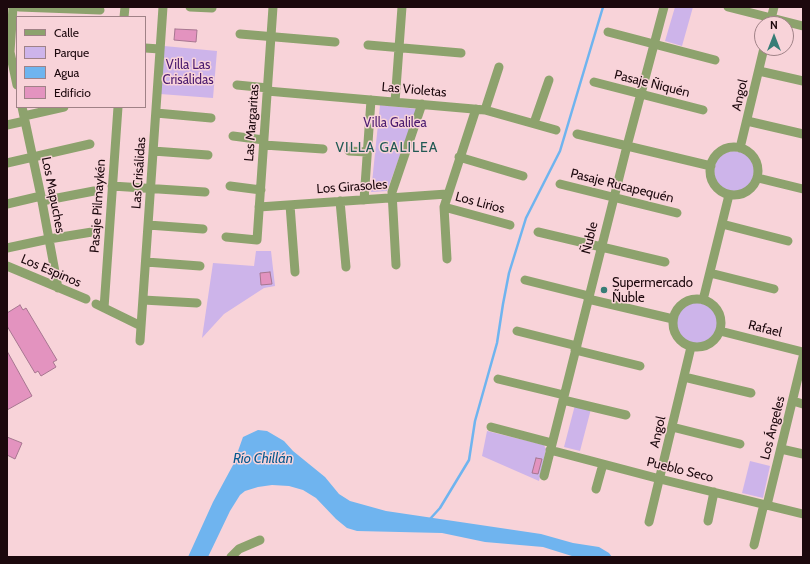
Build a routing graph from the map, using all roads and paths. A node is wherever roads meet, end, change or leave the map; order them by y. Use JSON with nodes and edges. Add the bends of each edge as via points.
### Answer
{"nodes":[{"id":1,"x":13,"y":7,"type":"edge"},
{"id":2,"x":19,"y":7,"type":"edge"},
{"id":3,"x":163,"y":7,"type":"edge"},
{"id":4,"x":190,"y":7,"type":"edge"},
{"id":5,"x":273,"y":7,"type":"edge"},
{"id":6,"x":402,"y":7,"type":"edge"},
{"id":7,"x":664,"y":7,"type":"edge"},
{"id":8,"x":728,"y":7,"type":"edge"},
{"id":9,"x":212,"y":8,"type":"dead end"},
{"id":10,"x":100,"y":10,"type":"dead end"},
{"id":11,"x":82,"y":13,"type":"edge"},
{"id":12,"x":756,"y":16,"type":"edge"},
{"id":13,"x":608,"y":32,"type":"dead end"},
{"id":14,"x":240,"y":34,"type":"dead end"},
{"id":15,"x":271,"y":36,"type":"junction"},
{"id":16,"x":335,"y":42,"type":"dead end"},
{"id":17,"x":654,"y":44,"type":"junction"},
{"id":18,"x":368,"y":45,"type":"dead end"},
{"id":19,"x":146,"y":48,"type":"edge"},
{"id":20,"x":399,"y":48,"type":"junction"},
{"id":21,"x":160,"y":49,"type":"junction"},
{"id":22,"x":8,"y":52,"type":"edge"},
{"id":23,"x":461,"y":53,"type":"dead end"},
{"id":24,"x":762,"y":56,"type":"edge"},
{"id":25,"x":715,"y":60,"type":"dead end"},
{"id":26,"x":499,"y":68,"type":"dead end"},
{"id":27,"x":759,"y":71,"type":"junction"},
{"id":28,"x":16,"y":72,"type":"edge"},
{"id":29,"x":549,"y":80,"type":"dead end"},
{"id":30,"x":803,"y":81,"type":"edge"},
{"id":31,"x":594,"y":82,"type":"dead end"},
{"id":32,"x":237,"y":85,"type":"dead end"},
{"id":33,"x":268,"y":90,"type":"junction"},
{"id":34,"x":641,"y":94,"type":"junction"},
{"id":35,"x":372,"y":100,"type":"junction"},
{"id":36,"x":395,"y":102,"type":"junction"},
{"id":37,"x":422,"y":104,"type":"junction"},
{"id":38,"x":59,"y":108,"type":"edge"},
{"id":39,"x":118,"y":108,"type":"edge"},
{"id":40,"x":476,"y":109,"type":"junction"},
{"id":41,"x":485,"y":110,"type":"junction"},
{"id":42,"x":703,"y":110,"type":"dead end"},
{"id":43,"x":156,"y":113,"type":"junction"},
{"id":44,"x":23,"y":115,"type":"edge"},
{"id":45,"x":211,"y":118,"type":"dead end"},
{"id":46,"x":747,"y":120,"type":"junction"},
{"id":47,"x":534,"y":124,"type":"junction"},
{"id":48,"x":7,"y":125,"type":"edge"},
{"id":49,"x":556,"y":130,"type":"dead end"},
{"id":50,"x":577,"y":134,"type":"dead end"},
{"id":51,"x":803,"y":134,"type":"edge"},
{"id":52,"x":233,"y":136,"type":"dead end"},
{"id":53,"x":264,"y":142,"type":"junction"},
{"id":54,"x":90,"y":144,"type":"dead end"},
{"id":55,"x":627,"y":146,"type":"junction"},
{"id":56,"x":740,"y":148,"type":"junction"},
{"id":57,"x":323,"y":149,"type":"dead end"},
{"id":58,"x":153,"y":151,"type":"junction"},
{"id":59,"x":349,"y":151,"type":"dead end"},
{"id":60,"x":367,"y":152,"type":"junction"},
{"id":61,"x":208,"y":155,"type":"dead end"},
{"id":62,"x":33,"y":157,"type":"junction"},
{"id":63,"x":459,"y":157,"type":"junction"},
{"id":64,"x":7,"y":163,"type":"edge"},
{"id":65,"x":711,"y":166,"type":"junction"},
{"id":66,"x":523,"y":176,"type":"dead end"},
{"id":67,"x":758,"y":178,"type":"junction"},
{"id":68,"x":560,"y":184,"type":"dead end"},
{"id":69,"x":112,"y":186,"type":"junction"},
{"id":70,"x":230,"y":186,"type":"dead end"},
{"id":71,"x":150,"y":189,"type":"junction"},
{"id":72,"x":803,"y":189,"type":"edge"},
{"id":73,"x":261,"y":190,"type":"junction"},
{"id":74,"x":94,"y":191,"type":"dead end"},
{"id":75,"x":205,"y":192,"type":"dead end"},
{"id":76,"x":447,"y":194,"type":"junction"},
{"id":77,"x":729,"y":194,"type":"junction"},
{"id":78,"x":42,"y":198,"type":"junction"},
{"id":79,"x":392,"y":198,"type":"junction"},
{"id":80,"x":614,"y":198,"type":"junction"},
{"id":81,"x":364,"y":200,"type":"junction"},
{"id":82,"x":340,"y":201,"type":"junction"},
{"id":83,"x":7,"y":204,"type":"edge"},
{"id":84,"x":290,"y":205,"type":"junction"},
{"id":85,"x":259,"y":207,"type":"junction"},
{"id":86,"x":444,"y":207,"type":"junction"},
{"id":87,"x":677,"y":213,"type":"dead end"},
{"id":88,"x":722,"y":224,"type":"junction"},
{"id":89,"x":148,"y":225,"type":"junction"},
{"id":90,"x":510,"y":225,"type":"dead end"},
{"id":91,"x":203,"y":229,"type":"dead end"},
{"id":92,"x":92,"y":232,"type":"dead end"},
{"id":93,"x":538,"y":232,"type":"dead end"},
{"id":94,"x":226,"y":238,"type":"dead end"},
{"id":95,"x":49,"y":239,"type":"junction"},
{"id":96,"x":788,"y":241,"type":"dead end"},
{"id":97,"x":601,"y":247,"type":"junction"},
{"id":98,"x":7,"y":248,"type":"edge"},
{"id":99,"x":447,"y":259,"type":"dead end"},
{"id":100,"x":146,"y":262,"type":"junction"},
{"id":101,"x":665,"y":262,"type":"dead end"},
{"id":102,"x":396,"y":265,"type":"dead end"},
{"id":103,"x":7,"y":266,"type":"edge"},
{"id":104,"x":200,"y":266,"type":"dead end"},
{"id":105,"x":346,"y":267,"type":"dead end"},
{"id":106,"x":294,"y":272,"type":"dead end"},
{"id":107,"x":710,"y":273,"type":"junction"},
{"id":108,"x":526,"y":280,"type":"dead end"},
{"id":109,"x":58,"y":288,"type":"junction"},
{"id":110,"x":774,"y":289,"type":"dead end"},
{"id":111,"x":589,"y":297,"type":"junction"},
{"id":112,"x":86,"y":299,"type":"dead end"},
{"id":113,"x":143,"y":300,"type":"junction"},
{"id":114,"x":703,"y":300,"type":"junction"},
{"id":115,"x":197,"y":303,"type":"dead end"},
{"id":116,"x":673,"y":319,"type":"junction"},
{"id":117,"x":141,"y":326,"type":"junction"},
{"id":118,"x":517,"y":331,"type":"dead end"},
{"id":119,"x":720,"y":331,"type":"junction"},
{"id":120,"x":140,"y":340,"type":"dead end"},
{"id":121,"x":691,"y":347,"type":"junction"},
{"id":122,"x":576,"y":348,"type":"junction"},
{"id":123,"x":803,"y":352,"type":"edge"},
{"id":124,"x":803,"y":357,"type":"edge"},
{"id":125,"x":640,"y":366,"type":"dead end"},
{"id":126,"x":684,"y":377,"type":"junction"},
{"id":127,"x":498,"y":379,"type":"dead end"},
{"id":128,"x":751,"y":393,"type":"dead end"},
{"id":129,"x":564,"y":397,"type":"junction"},
{"id":130,"x":793,"y":401,"type":"junction"},
{"id":131,"x":803,"y":404,"type":"edge"},
{"id":132,"x":626,"y":415,"type":"dead end"},
{"id":133,"x":491,"y":427,"type":"dead end"},
{"id":134,"x":672,"y":427,"type":"junction"},
{"id":135,"x":740,"y":444,"type":"dead end"},
{"id":136,"x":551,"y":446,"type":"junction"},
{"id":137,"x":781,"y":449,"type":"junction"},
{"id":138,"x":803,"y":454,"type":"edge"},
{"id":139,"x":603,"y":464,"type":"junction"},
{"id":140,"x":544,"y":476,"type":"dead end"},
{"id":141,"x":660,"y":479,"type":"junction"},
{"id":142,"x":596,"y":489,"type":"dead end"},
{"id":143,"x":714,"y":492,"type":"junction"},
{"id":144,"x":766,"y":505,"type":"junction"},
{"id":145,"x":803,"y":514,"type":"edge"},
{"id":146,"x":708,"y":521,"type":"dead end"},
{"id":147,"x":649,"y":522,"type":"dead end"},
{"id":148,"x":260,"y":540,"type":"dead end"},
{"id":149,"x":754,"y":545,"type":"dead end"},
{"id":150,"x":231,"y":557,"type":"edge"}],
"edges":[{"from":1,"to":22,"type":"street"},
{"from":2,"to":11,"type":"street"},
{"from":3,"to":21,"type":"street","name":"Las Crisálidas"},
{"from":4,"to":9,"type":"street"},
{"from":5,"to":15,"type":"street","name":"Las Margaritas"},
{"from":6,"to":20,"type":"street"},
{"from":7,"to":17,"type":"street","name":"Ñuble"},
{"from":8,"to":12,"type":"street"},
{"from":10,"to":11,"type":"street"},
{"from":13,"to":17,"type":"street"},
{"from":14,"to":15,"type":"street"},
{"from":15,"to":16,"type":"street"},
{"from":15,"to":33,"type":"street","name":"Las Margaritas"},
{"from":17,"to":25,"type":"street"},
{"from":17,"to":34,"type":"street","name":"Ñuble"},
{"from":18,"to":20,"type":"street"},
{"from":19,"to":21,"type":"street"},
{"from":20,"to":23,"type":"street"},
{"from":20,"to":36,"type":"street"},
{"from":21,"to":43,"type":"street","name":"Las Crisálidas"},
{"from":22,"to":28,"type":"street"},
{"from":24,"to":27,"type":"street","name":"Angol"},
{"from":26,"to":41,"type":"street"},
{"from":27,"to":30,"type":"street"},
{"from":27,"to":46,"type":"street","name":"Angol"},
{"from":29,"to":47,"type":"street"},
{"from":31,"to":34,"type":"street","name":"Pasaje Ñiquén"},
{"from":32,"to":33,"type":"street","name":"Las Violetas"},
{"from":33,"to":35,"type":"street","name":"Las Violetas"},
{"from":33,"to":53,"type":"street","name":"Las Margaritas"},
{"from":34,"to":42,"type":"street","name":"Pasaje Ñiquén"},
{"from":34,"to":55,"type":"street","name":"Ñuble"},
{"from":35,"to":36,"type":"street","name":"Las Violetas"},
{"from":35,"to":60,"type":"street"},
{"from":36,"to":37,"type":"street","name":"Las Violetas"},
{"from":37,"to":40,"type":"street","name":"Las Violetas"},
{"from":37,"to":79,"type":"street","via":[[393,188]]},
{"from":38,"to":44,"type":"street"},
{"from":39,"to":69,"type":"street","name":"Pasaje Pilmaykén"},
{"from":40,"to":41,"type":"street","name":"Las Violetas"},
{"from":40,"to":63,"type":"street"},
{"from":41,"to":47,"type":"street","name":"Las Violetas"},
{"from":43,"to":45,"type":"street"},
{"from":43,"to":58,"type":"street","name":"Las Crisálidas"},
{"from":44,"to":48,"type":"street"},
{"from":44,"to":62,"type":"street","name":"Los Mapuches"},
{"from":46,"to":51,"type":"street"},
{"from":46,"to":56,"type":"street","name":"Angol"},
{"from":47,"to":49,"type":"street","name":"Las Violetas"},
{"from":50,"to":55,"type":"street"},
{"from":52,"to":53,"type":"street"},
{"from":53,"to":57,"type":"street"},
{"from":53,"to":73,"type":"street","name":"Las Margaritas"},
{"from":54,"to":62,"type":"street"},
{"from":55,"to":65,"type":"street"},
{"from":55,"to":80,"type":"street","name":"Ñuble"},
{"from":56,"to":65,"type":"street","via":[[724,149],[716,156]]},
{"from":56,"to":67,"type":"street","via":[[750,153],[756,162]]},
{"from":58,"to":61,"type":"street"},
{"from":58,"to":71,"type":"street","name":"Las Crisálidas"},
{"from":59,"to":60,"type":"street"},
{"from":60,"to":81,"type":"street"},
{"from":62,"to":64,"type":"street"},
{"from":62,"to":78,"type":"street","name":"Los Mapuches"},
{"from":63,"to":66,"type":"street"},
{"from":63,"to":76,"type":"street"},
{"from":65,"to":77,"type":"street","via":[[713,182],[720,190]]},
{"from":67,"to":72,"type":"street"},
{"from":67,"to":77,"type":"street","via":[[747,192]]},
{"from":68,"to":80,"type":"street","name":"Pasaje Rucapequén"},
{"from":69,"to":71,"type":"street"},
{"from":69,"to":117,"type":"street","name":"Pasaje Pilmaykén","via":[[100,306]]},
{"from":70,"to":73,"type":"street"},
{"from":71,"to":75,"type":"street"},
{"from":71,"to":89,"type":"street","name":"Las Crisálidas"},
{"from":73,"to":85,"type":"street","name":"Las Margaritas"},
{"from":74,"to":78,"type":"street"},
{"from":76,"to":79,"type":"street","name":"Los Girasoles"},
{"from":76,"to":86,"type":"street"},
{"from":77,"to":88,"type":"street"},
{"from":78,"to":83,"type":"street"},
{"from":78,"to":95,"type":"street","name":"Los Mapuches"},
{"from":79,"to":81,"type":"street","name":"Los Girasoles"},
{"from":79,"to":102,"type":"street"},
{"from":80,"to":87,"type":"street","name":"Pasaje Rucapequén"},
{"from":80,"to":97,"type":"street","name":"Ñuble"},
{"from":81,"to":82,"type":"street","name":"Los Girasoles"},
{"from":82,"to":84,"type":"street","name":"Los Girasoles"},
{"from":82,"to":105,"type":"street"},
{"from":84,"to":85,"type":"street","name":"Los Girasoles"},
{"from":84,"to":106,"type":"street"},
{"from":85,"to":94,"type":"street","name":"Las Margaritas","via":[[257,240]]},
{"from":86,"to":90,"type":"street","name":"Los Lirios"},
{"from":86,"to":99,"type":"street"},
{"from":88,"to":96,"type":"street"},
{"from":88,"to":107,"type":"street"},
{"from":89,"to":91,"type":"street"},
{"from":89,"to":100,"type":"street","name":"Las Crisálidas"},
{"from":92,"to":95,"type":"street"},
{"from":93,"to":97,"type":"street"},
{"from":95,"to":98,"type":"street"},
{"from":95,"to":109,"type":"street","name":"Los Mapuches"},
{"from":97,"to":101,"type":"street"},
{"from":97,"to":111,"type":"street","name":"Ñuble"},
{"from":100,"to":104,"type":"street"},
{"from":100,"to":113,"type":"street","name":"Las Crisálidas"},
{"from":103,"to":109,"type":"street","name":"Los Espinos"},
{"from":107,"to":110,"type":"street"},
{"from":107,"to":114,"type":"street"},
{"from":108,"to":111,"type":"street"},
{"from":109,"to":112,"type":"street","name":"Los Espinos"},
{"from":111,"to":116,"type":"street"},
{"from":111,"to":122,"type":"street","name":"Ñuble"},
{"from":113,"to":115,"type":"street"},
{"from":113,"to":117,"type":"street","name":"Las Crisálidas"},
{"from":114,"to":116,"type":"street","via":[[684,303],[677,309]]},
{"from":114,"to":119,"type":"street","via":[[718,311],[721,319]]},
{"from":116,"to":121,"type":"street","via":[[677,337]]},
{"from":117,"to":120,"type":"street","name":"Las Crisálidas"},
{"from":118,"to":122,"type":"street"},
{"from":119,"to":121,"type":"street","via":[[711,344]]},
{"from":119,"to":123,"type":"street","name":"Rafael"},
{"from":121,"to":126,"type":"street","name":"Angol"},
{"from":122,"to":125,"type":"street"},
{"from":122,"to":129,"type":"street","name":"Ñuble"},
{"from":124,"to":130,"type":"street","name":"Los Ángeles"},
{"from":126,"to":128,"type":"street"},
{"from":126,"to":134,"type":"street","name":"Angol"},
{"from":127,"to":129,"type":"street"},
{"from":129,"to":132,"type":"street"},
{"from":129,"to":136,"type":"street","name":"Ñuble"},
{"from":130,"to":131,"type":"street"},
{"from":130,"to":137,"type":"street","name":"Los Ángeles"},
{"from":133,"to":136,"type":"street","name":"Pueblo Seco"},
{"from":134,"to":135,"type":"street"},
{"from":134,"to":141,"type":"street","name":"Angol"},
{"from":136,"to":139,"type":"street","name":"Pueblo Seco"},
{"from":136,"to":140,"type":"street","name":"Ñuble"},
{"from":137,"to":138,"type":"street"},
{"from":137,"to":144,"type":"street","name":"Los Ángeles"},
{"from":139,"to":141,"type":"street","name":"Pueblo Seco"},
{"from":139,"to":142,"type":"street"},
{"from":141,"to":143,"type":"street","name":"Pueblo Seco"},
{"from":141,"to":147,"type":"street","name":"Angol"},
{"from":143,"to":144,"type":"street","name":"Pueblo Seco"},
{"from":143,"to":146,"type":"street"},
{"from":144,"to":145,"type":"street","name":"Pueblo Seco"},
{"from":144,"to":149,"type":"street","name":"Los Ángeles"},
{"from":148,"to":150,"type":"street","via":[[239,549]]}]}
